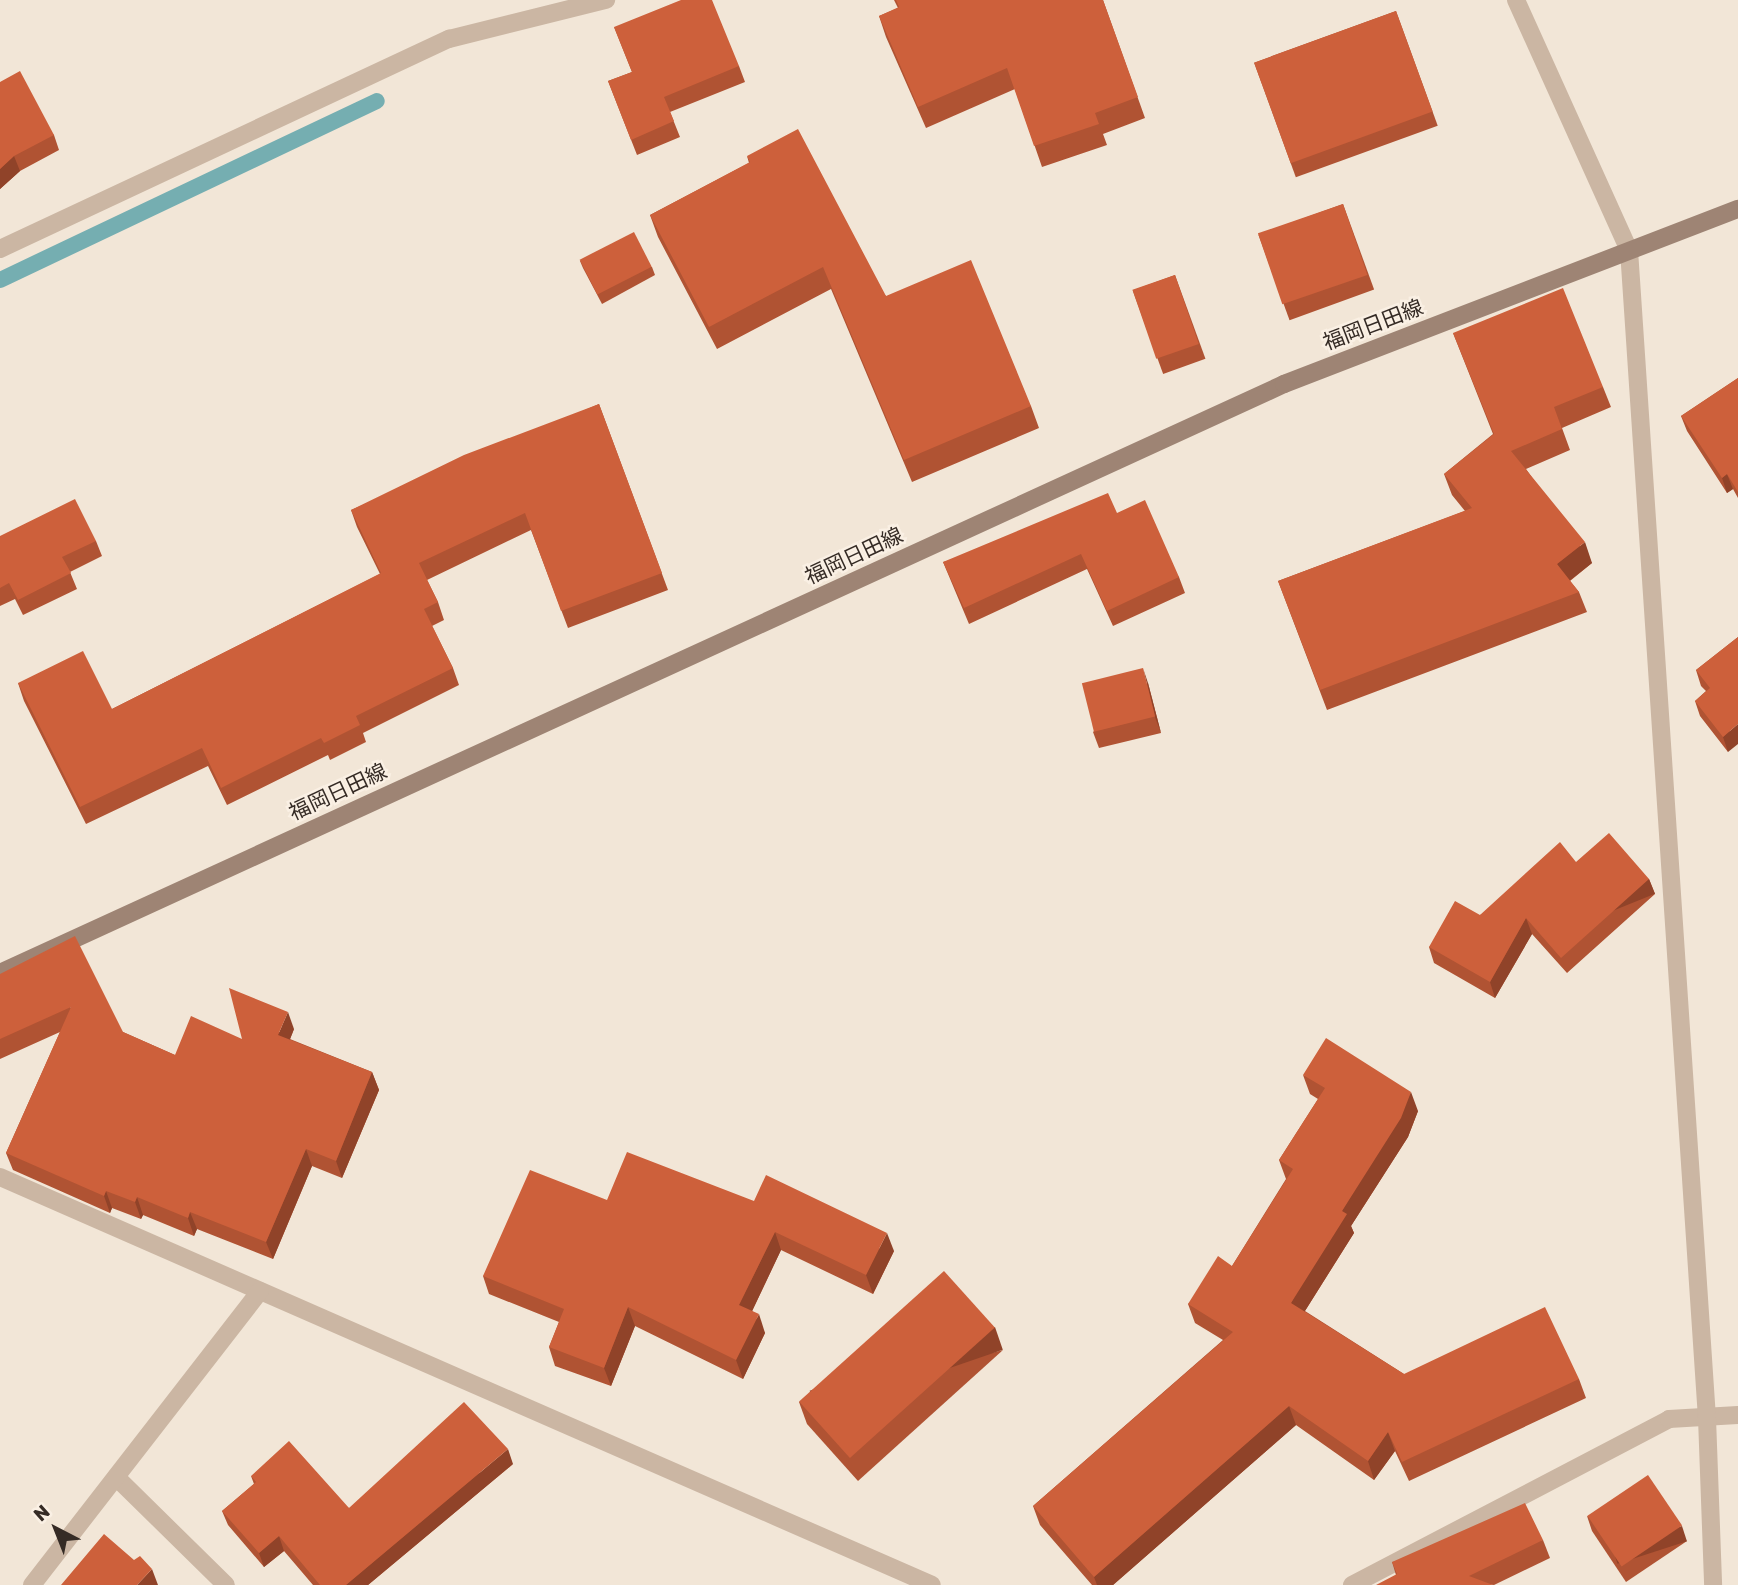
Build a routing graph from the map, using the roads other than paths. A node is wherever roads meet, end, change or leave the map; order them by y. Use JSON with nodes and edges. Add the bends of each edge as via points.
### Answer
{"nodes":[{"id":1,"x":606,"y":0,"type":"edge"},
{"id":2,"x":1516,"y":0,"type":"edge"},
{"id":3,"x":1738,"y":209,"type":"edge"},
{"id":4,"x":0,"y":249,"type":"edge"},
{"id":5,"x":1629,"y":250,"type":"junction"},
{"id":6,"x":0,"y":973,"type":"edge"},
{"id":7,"x":0,"y":1177,"type":"edge"},
{"id":8,"x":260,"y":1291,"type":"junction"},
{"id":9,"x":1738,"y":1415,"type":"edge"},
{"id":10,"x":1707,"y":1418,"type":"junction"},
{"id":11,"x":116,"y":1477,"type":"junction"},
{"id":12,"x":924,"y":1584,"type":"edge"},
{"id":13,"x":32,"y":1585,"type":"edge"},
{"id":14,"x":226,"y":1585,"type":"edge"},
{"id":15,"x":1352,"y":1585,"type":"edge"},
{"id":16,"x":1713,"y":1585,"type":"edge"}],
"edges":[{"from":1,"to":4,"type":"street","via":[[449,39]]},
{"from":2,"to":5,"type":"street"},
{"from":3,"to":5,"type":"main road","name":"福岡日田線"},
{"from":5,"to":6,"type":"main road","name":"福岡日田線","via":[[1284,384]]},
{"from":5,"to":10,"type":"street"},
{"from":7,"to":8,"type":"street"},
{"from":8,"to":11,"type":"street"},
{"from":8,"to":12,"type":"street"},
{"from":9,"to":10,"type":"street"},
{"from":10,"to":15,"type":"street","via":[[1669,1419]]},
{"from":10,"to":16,"type":"street"},
{"from":11,"to":13,"type":"street"},
{"from":11,"to":14,"type":"street"}]}
